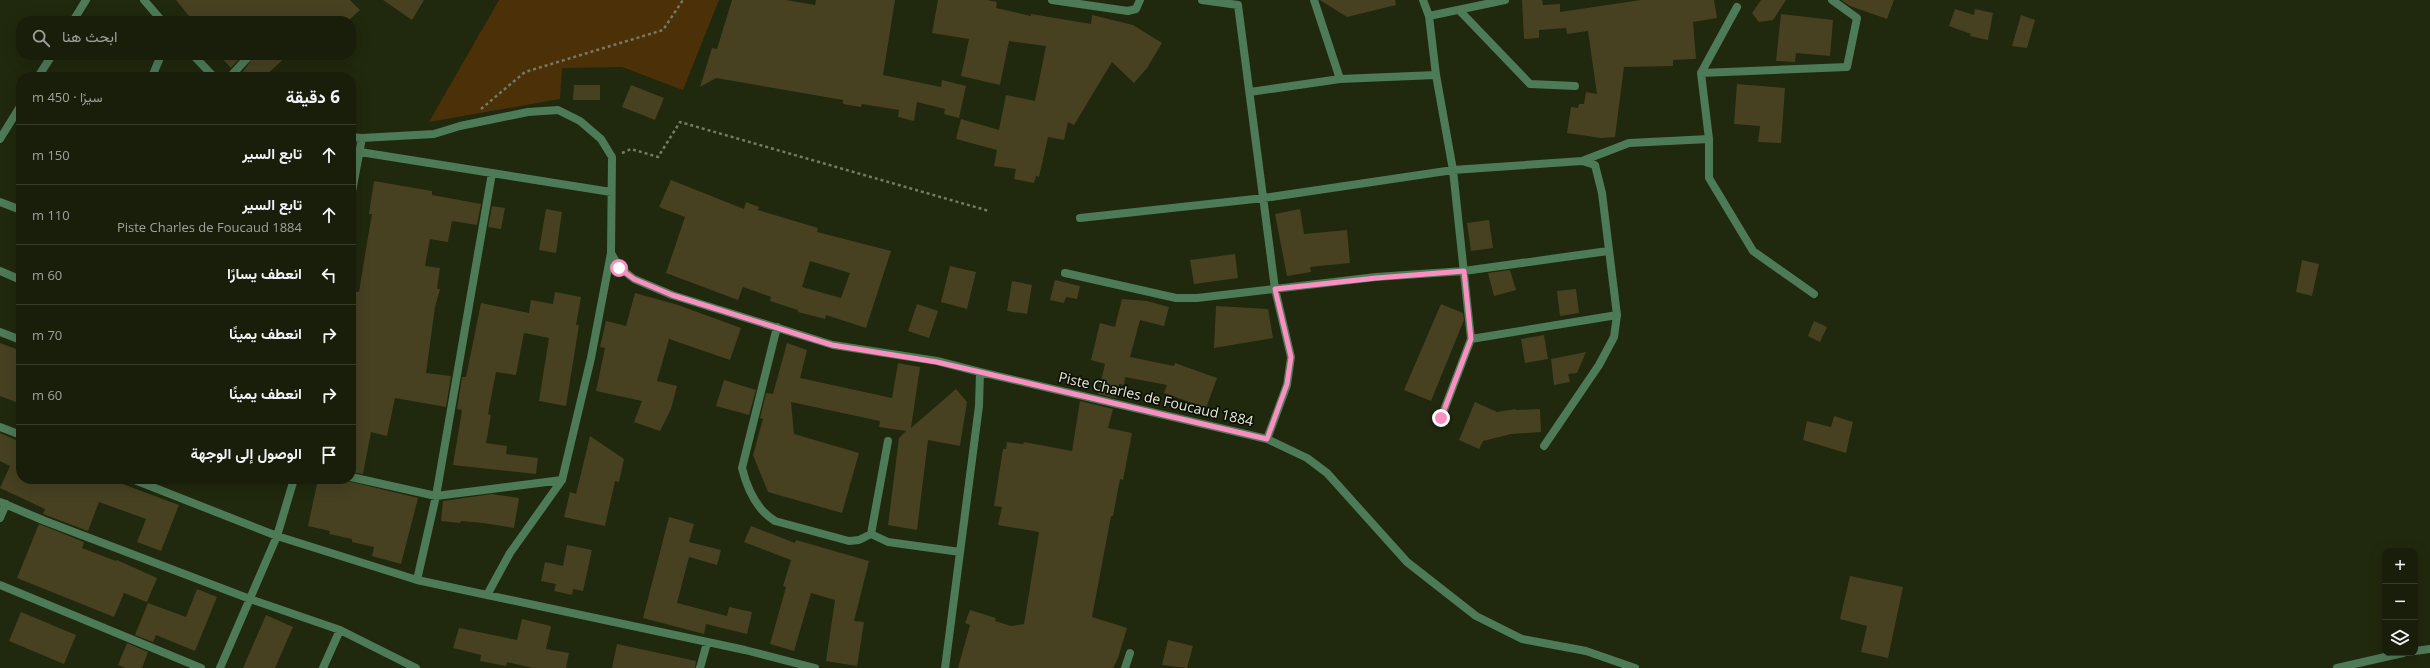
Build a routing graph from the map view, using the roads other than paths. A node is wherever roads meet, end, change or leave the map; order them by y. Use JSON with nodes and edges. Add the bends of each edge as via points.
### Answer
{"nodes":[{"id":1,"x":86,"y":0,"type":"edge"},
{"id":2,"x":144,"y":0,"type":"edge"},
{"id":3,"x":1052,"y":0,"type":"edge"},
{"id":4,"x":1140,"y":0,"type":"edge"},
{"id":5,"x":1202,"y":0,"type":"edge"},
{"id":6,"x":1314,"y":0,"type":"edge"},
{"id":7,"x":1423,"y":0,"type":"edge"},
{"id":8,"x":1505,"y":0,"type":"edge"},
{"id":9,"x":1832,"y":0,"type":"edge"},
{"id":10,"x":1737,"y":7,"type":"dead end"},
{"id":11,"x":1458,"y":10,"type":"junction"},
{"id":12,"x":76,"y":16,"type":"edge"},
{"id":13,"x":158,"y":16,"type":"edge"},
{"id":14,"x":1429,"y":16,"type":"junction"},
{"id":15,"x":49,"y":60,"type":"edge"},
{"id":16,"x":158,"y":60,"type":"edge"},
{"id":17,"x":198,"y":60,"type":"edge"},
{"id":18,"x":245,"y":60,"type":"edge"},
{"id":19,"x":41,"y":72,"type":"edge"},
{"id":20,"x":154,"y":72,"type":"edge"},
{"id":21,"x":209,"y":72,"type":"edge"},
{"id":22,"x":235,"y":72,"type":"edge"},
{"id":23,"x":1701,"y":73,"type":"junction"},
{"id":24,"x":1436,"y":74,"type":"junction"},
{"id":25,"x":1340,"y":79,"type":"junction"},
{"id":26,"x":1575,"y":86,"type":"dead end"},
{"id":27,"x":1250,"y":92,"type":"junction"},
{"id":28,"x":16,"y":113,"type":"edge"},
{"id":29,"x":356,"y":137,"type":"edge"},
{"id":30,"x":362,"y":138,"type":"junction"},
{"id":31,"x":0,"y":139,"type":"edge"},
{"id":32,"x":1709,"y":139,"type":"junction"},
{"id":33,"x":360,"y":152,"type":"junction"},
{"id":34,"x":1582,"y":162,"type":"junction"},
{"id":35,"x":1453,"y":170,"type":"junction"},
{"id":36,"x":356,"y":172,"type":"edge"},
{"id":37,"x":492,"y":173,"type":"junction"},
{"id":38,"x":611,"y":192,"type":"junction"},
{"id":39,"x":1264,"y":198,"type":"junction"},
{"id":40,"x":0,"y":202,"type":"edge"},
{"id":41,"x":16,"y":208,"type":"edge"},
{"id":42,"x":1080,"y":218,"type":"dead end"},
{"id":43,"x":1608,"y":251,"type":"junction"},
{"id":44,"x":611,"y":253,"type":"junction"},
{"id":45,"x":0,"y":271,"type":"edge"},
{"id":46,"x":1464,"y":271,"type":"junction"},
{"id":47,"x":1065,"y":273,"type":"dead end"},
{"id":48,"x":16,"y":278,"type":"edge"},
{"id":49,"x":1275,"y":289,"type":"junction"},
{"id":50,"x":1814,"y":294,"type":"dead end"},
{"id":51,"x":1617,"y":315,"type":"junction"},
{"id":52,"x":776,"y":327,"type":"junction"},
{"id":53,"x":0,"y":332,"type":"edge"},
{"id":54,"x":16,"y":338,"type":"edge"},
{"id":55,"x":1471,"y":339,"type":"junction"},
{"id":56,"x":980,"y":372,"type":"junction"},
{"id":57,"x":1441,"y":418,"type":"dead end"},
{"id":58,"x":0,"y":427,"type":"edge"},
{"id":59,"x":16,"y":433,"type":"edge"},
{"id":60,"x":1267,"y":439,"type":"junction"},
{"id":61,"x":888,"y":441,"type":"dead end"},
{"id":62,"x":1544,"y":446,"type":"dead end"},
{"id":63,"x":356,"y":478,"type":"edge"},
{"id":64,"x":562,"y":480,"type":"junction"},
{"id":65,"x":145,"y":484,"type":"edge"},
{"id":66,"x":154,"y":484,"type":"edge"},
{"id":67,"x":293,"y":484,"type":"edge"},
{"id":68,"x":153,"y":487,"type":"junction"},
{"id":69,"x":436,"y":496,"type":"junction"},
{"id":70,"x":3,"y":503,"type":"edge"},
{"id":71,"x":0,"y":518,"type":"edge"},
{"id":72,"x":870,"y":534,"type":"junction"},
{"id":73,"x":277,"y":536,"type":"junction"},
{"id":74,"x":960,"y":552,"type":"junction"},
{"id":75,"x":418,"y":580,"type":"junction"},
{"id":76,"x":0,"y":585,"type":"edge"},
{"id":77,"x":487,"y":595,"type":"junction"},
{"id":78,"x":250,"y":599,"type":"junction"},
{"id":79,"x":340,"y":630,"type":"junction"},
{"id":80,"x":707,"y":643,"type":"junction"},
{"id":81,"x":2430,"y":650,"type":"edge"},
{"id":82,"x":2418,"y":651,"type":"edge"},
{"id":83,"x":1130,"y":653,"type":"dead end"},
{"id":84,"x":2390,"y":656,"type":"edge"},
{"id":85,"x":201,"y":668,"type":"edge"},
{"id":86,"x":220,"y":668,"type":"edge"},
{"id":87,"x":323,"y":668,"type":"edge"},
{"id":88,"x":416,"y":668,"type":"edge"},
{"id":89,"x":700,"y":668,"type":"edge"},
{"id":90,"x":814,"y":668,"type":"edge"},
{"id":91,"x":945,"y":668,"type":"edge"},
{"id":92,"x":1125,"y":668,"type":"edge"},
{"id":93,"x":1635,"y":668,"type":"edge"},
{"id":94,"x":2337,"y":668,"type":"edge"}],
"edges":[{"from":1,"to":12,"type":"street"},
{"from":2,"to":13,"type":"street"},
{"from":3,"to":4,"type":"street","via":[[1119,11],[1136,9]]},
{"from":5,"to":27,"type":"street","via":[[1238,5]]},
{"from":6,"to":25,"type":"street"},
{"from":7,"to":14,"type":"street"},
{"from":8,"to":11,"type":"street"},
{"from":9,"to":23,"type":"street","via":[[1856,18],[1847,67]]},
{"from":10,"to":23,"type":"street"},
{"from":11,"to":14,"type":"street"},
{"from":11,"to":26,"type":"street","via":[[1530,84]]},
{"from":14,"to":24,"type":"street"},
{"from":15,"to":19,"type":"street"},
{"from":16,"to":20,"type":"street"},
{"from":17,"to":21,"type":"street"},
{"from":18,"to":22,"type":"street"},
{"from":23,"to":32,"type":"street"},
{"from":24,"to":25,"type":"street"},
{"from":24,"to":35,"type":"street"},
{"from":25,"to":27,"type":"street"},
{"from":27,"to":39,"type":"street"},
{"from":28,"to":31,"type":"street"},
{"from":29,"to":30,"type":"street"},
{"from":30,"to":33,"type":"street"},
{"from":30,"to":38,"type":"street","via":[[434,134],[528,112],[558,110],[580,121],[601,138],[612,157],[614,174]]},
{"from":32,"to":34,"type":"street","via":[[1630,143]]},
{"from":32,"to":50,"type":"street","via":[[1709,178],[1753,250]]},
{"from":33,"to":36,"type":"street"},
{"from":33,"to":37,"type":"street"},
{"from":34,"to":35,"type":"street"},
{"from":34,"to":43,"type":"street","via":[[1595,165],[1597,170]]},
{"from":35,"to":39,"type":"street"},
{"from":35,"to":46,"type":"street"},
{"from":37,"to":38,"type":"street"},
{"from":37,"to":69,"type":"street"},
{"from":38,"to":44,"type":"street"},
{"from":39,"to":42,"type":"street"},
{"from":39,"to":49,"type":"street"},
{"from":40,"to":41,"type":"street"},
{"from":43,"to":46,"type":"street"},
{"from":43,"to":51,"type":"street"},
{"from":44,"to":52,"type":"street","name":"Piste Charles de Foucaud 1884","via":[[619,268],[634,279],[672,295]]},
{"from":44,"to":64,"type":"street","via":[[591,358]]},
{"from":45,"to":48,"type":"street"},
{"from":46,"to":49,"type":"street"},
{"from":46,"to":55,"type":"street"},
{"from":47,"to":49,"type":"street","via":[[1176,298]]},
{"from":49,"to":60,"type":"street","via":[[1291,357],[1287,384]]},
{"from":51,"to":55,"type":"street"},
{"from":51,"to":62,"type":"street","via":[[1612,343]]},
{"from":52,"to":56,"type":"street","name":"Piste Charles de Foucaud 1884","via":[[832,345],[937,362]]},
{"from":52,"to":72,"type":"street","via":[[743,457],[745,480],[761,510],[775,521],[849,541],[859,540]]},
{"from":53,"to":54,"type":"street"},
{"from":55,"to":57,"type":"street"},
{"from":56,"to":60,"type":"street","name":"Piste Charles de Foucaud 1884"},
{"from":56,"to":74,"type":"street","via":[[979,406]]},
{"from":58,"to":59,"type":"street"},
{"from":60,"to":93,"type":"street","name":"Piste Charles de Foucaud 1884","via":[[1308,458],[1327,473],[1406,562],[1476,616],[1522,639],[1586,652]]},
{"from":61,"to":72,"type":"street"},
{"from":63,"to":69,"type":"street"},
{"from":64,"to":69,"type":"street"},
{"from":64,"to":77,"type":"street","via":[[510,553]]},
{"from":65,"to":68,"type":"street"},
{"from":66,"to":68,"type":"street"},
{"from":67,"to":73,"type":"street"},
{"from":68,"to":73,"type":"street"},
{"from":69,"to":75,"type":"street"},
{"from":70,"to":71,"type":"street"},
{"from":70,"to":78,"type":"street"},
{"from":72,"to":74,"type":"street","via":[[888,542]]},
{"from":73,"to":75,"type":"street"},
{"from":73,"to":78,"type":"street"},
{"from":74,"to":91,"type":"street"},
{"from":75,"to":77,"type":"street"},
{"from":76,"to":85,"type":"street"},
{"from":77,"to":80,"type":"street"},
{"from":78,"to":79,"type":"street"},
{"from":78,"to":86,"type":"street"},
{"from":79,"to":87,"type":"street"},
{"from":79,"to":88,"type":"street"},
{"from":80,"to":89,"type":"street"},
{"from":80,"to":90,"type":"street"},
{"from":81,"to":82,"type":"street"},
{"from":83,"to":92,"type":"street"},
{"from":84,"to":94,"type":"street"}]}
